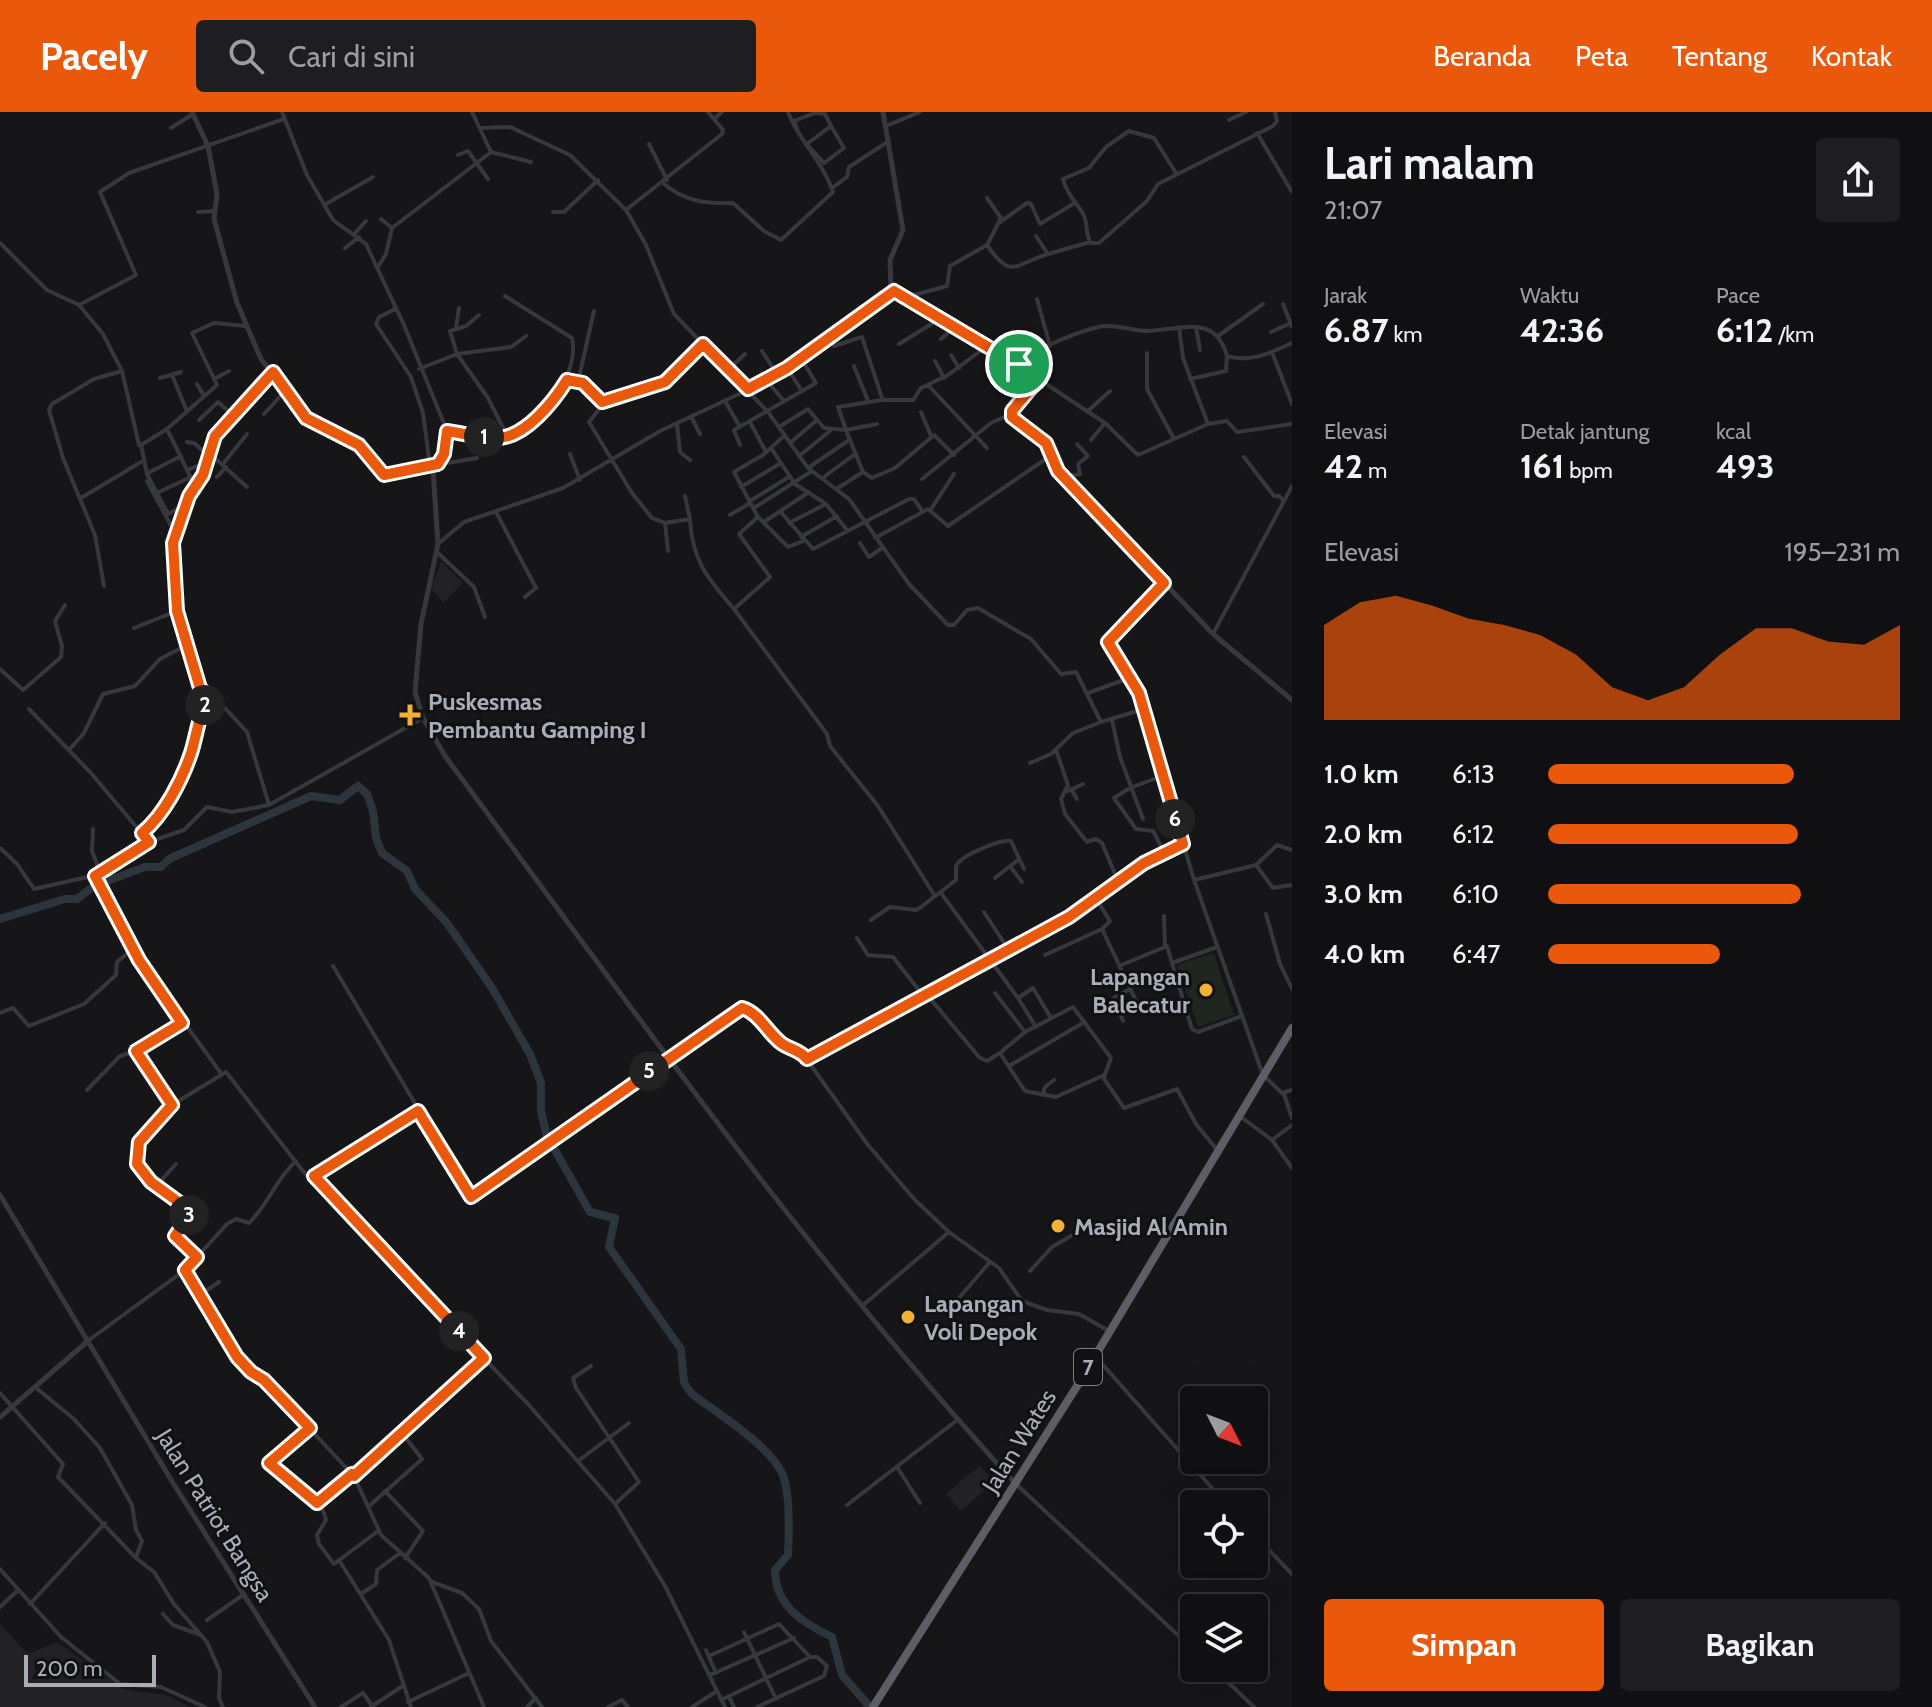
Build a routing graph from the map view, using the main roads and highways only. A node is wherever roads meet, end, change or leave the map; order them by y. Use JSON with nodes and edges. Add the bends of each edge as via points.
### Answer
{"nodes":[{"id":1,"x":1291,"y":1031,"type":"edge"},
{"id":2,"x":874,"y":1704,"type":"edge"}],
"edges":[{"from":1,"to":2,"type":"highway","name":"Jalan Wates","number":"7","via":[[1095,1356]]}]}
